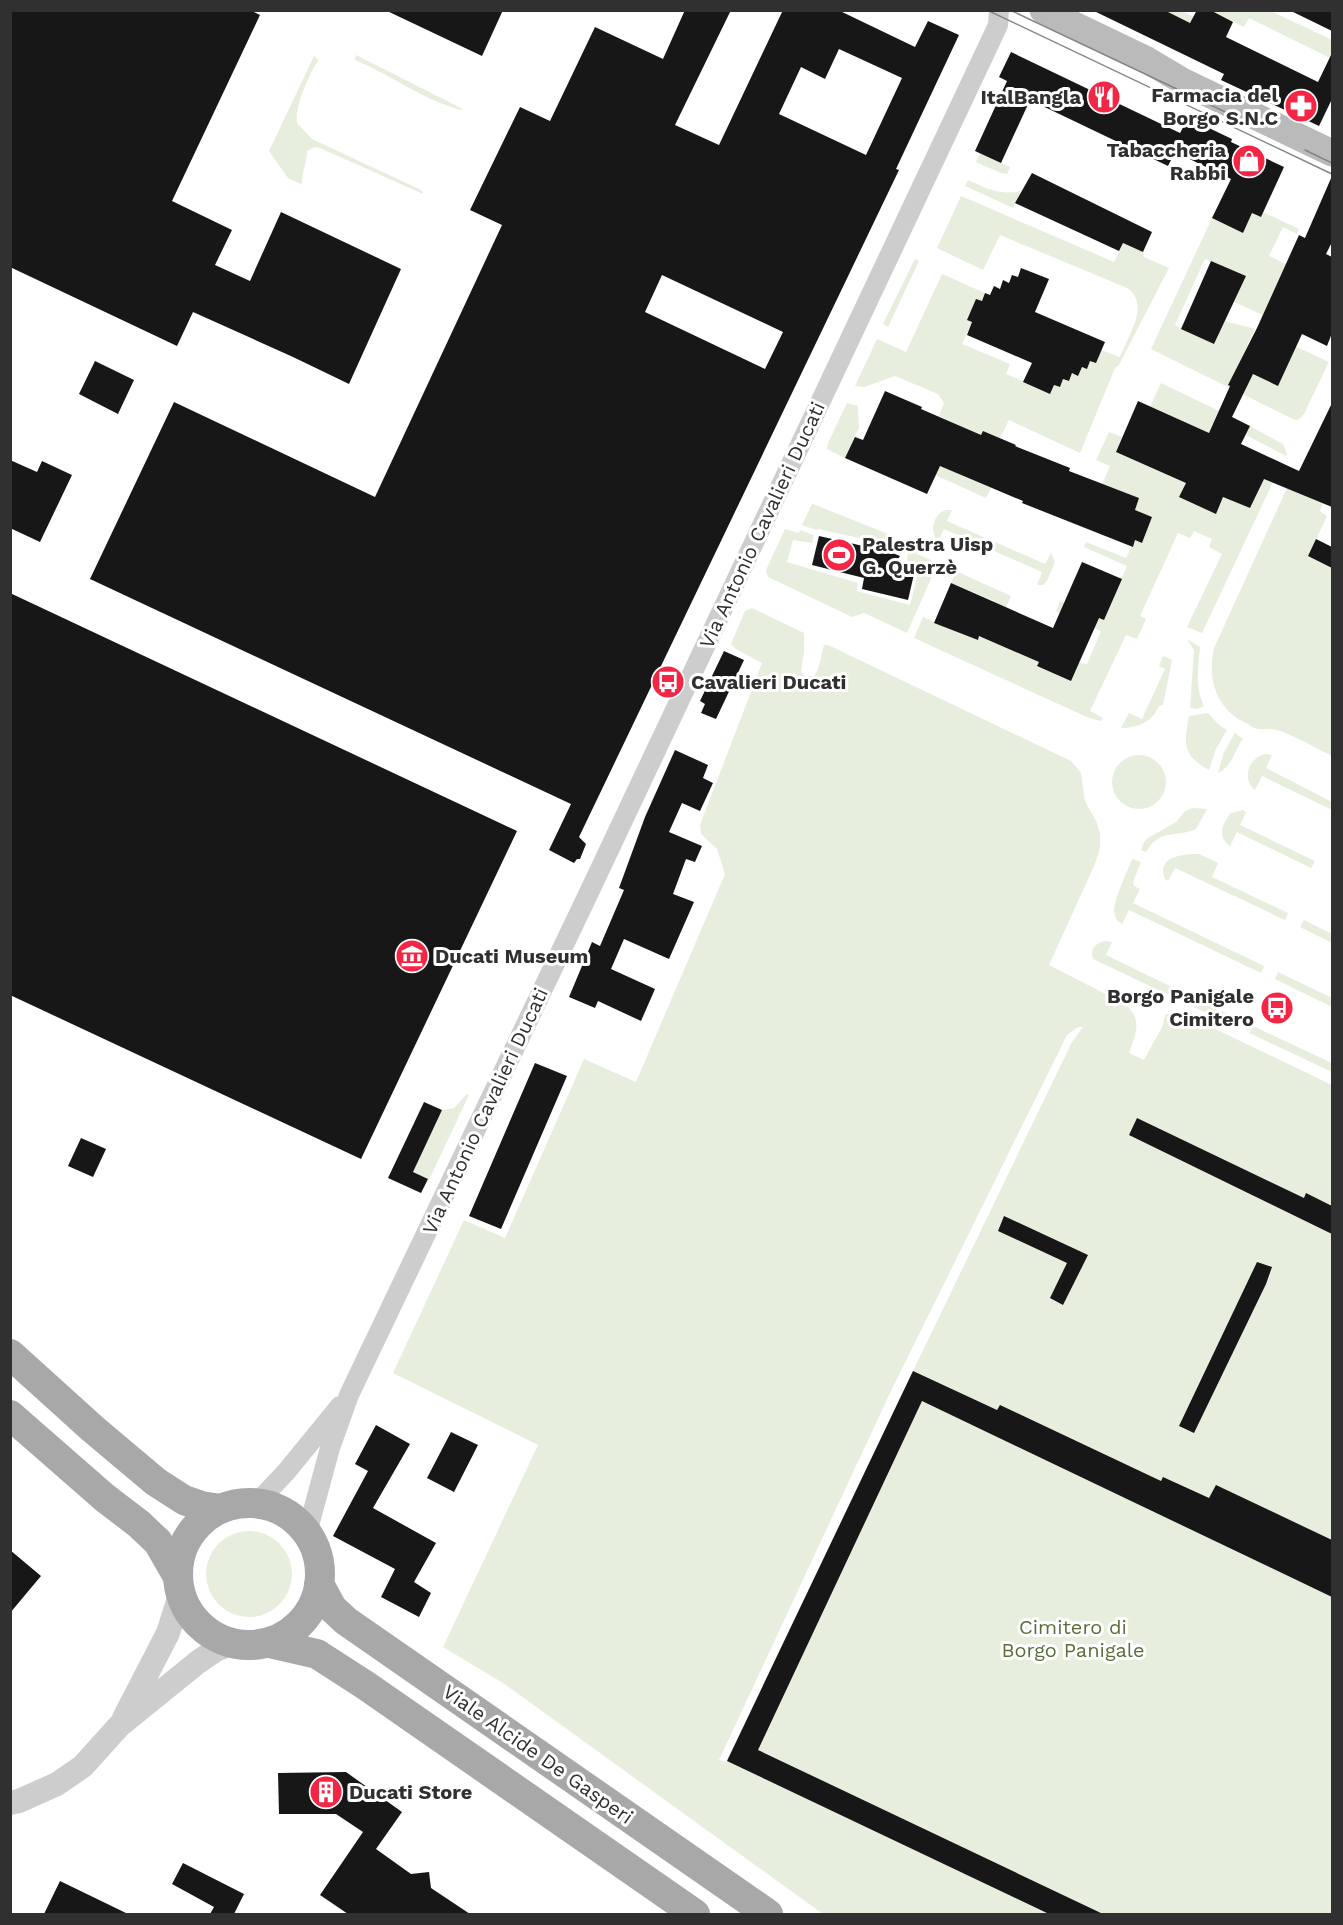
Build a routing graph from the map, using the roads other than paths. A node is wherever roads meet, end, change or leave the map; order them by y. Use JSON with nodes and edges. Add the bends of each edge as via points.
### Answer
{"nodes":[{"id":1,"x":999,"y":10,"type":"edge"},
{"id":2,"x":1043,"y":10,"type":"edge"},
{"id":3,"x":1332,"y":153,"type":"edge"},
{"id":4,"x":10,"y":1354,"type":"edge"},
{"id":5,"x":349,"y":1395,"type":"junction"},
{"id":6,"x":10,"y":1415,"type":"edge"},
{"id":7,"x":256,"y":1504,"type":"junction"},
{"id":8,"x":221,"y":1509,"type":"junction"},
{"id":9,"x":307,"y":1533,"type":"junction"},
{"id":10,"x":319,"y":1584,"type":"junction"},
{"id":11,"x":179,"y":1585,"type":"junction"},
{"id":12,"x":269,"y":1642,"type":"junction"},
{"id":13,"x":232,"y":1644,"type":"junction"},
{"id":14,"x":119,"y":1726,"type":"junction"},
{"id":15,"x":10,"y":1803,"type":"edge"},
{"id":16,"x":695,"y":1914,"type":"edge"},
{"id":17,"x":768,"y":1914,"type":"edge"}],
"edges":[{"from":1,"to":5,"type":"street","name":"Via Antonio Cavalieri Ducati","via":[[998,25],[982,61]]},
{"from":2,"to":3,"type":"main road"},
{"from":4,"to":8,"type":"main road","via":[[156,1482],[184,1500]]},
{"from":5,"to":7,"type":"street","name":"Via Antonio Cavalieri Ducati"},
{"from":5,"to":9,"type":"street","name":"Via Antonio Cavalieri Ducati"},
{"from":6,"to":11,"type":"main road","via":[[158,1542]]},
{"from":7,"to":8,"type":"main road"},
{"from":7,"to":9,"type":"main road","via":[[284,1513]]},
{"from":8,"to":11,"type":"main road","via":[[189,1535],[179,1561]]},
{"from":9,"to":10,"type":"main road","via":[[319,1566]]},
{"from":10,"to":12,"type":"main road","via":[[303,1620]]},
{"from":10,"to":17,"type":"main road","name":"Viale Alcide De Gasperi","via":[[332,1608],[346,1621]]},
{"from":11,"to":13,"type":"main road","via":[[187,1610],[197,1623],[209,1634]]},
{"from":11,"to":14,"type":"street","via":[[168,1633]]},
{"from":12,"to":13,"type":"main road"},
{"from":12,"to":16,"type":"main road","via":[[317,1654]]},
{"from":13,"to":14,"type":"street","via":[[198,1662]]},
{"from":14,"to":15,"type":"street","via":[[83,1766],[57,1784]]}]}
